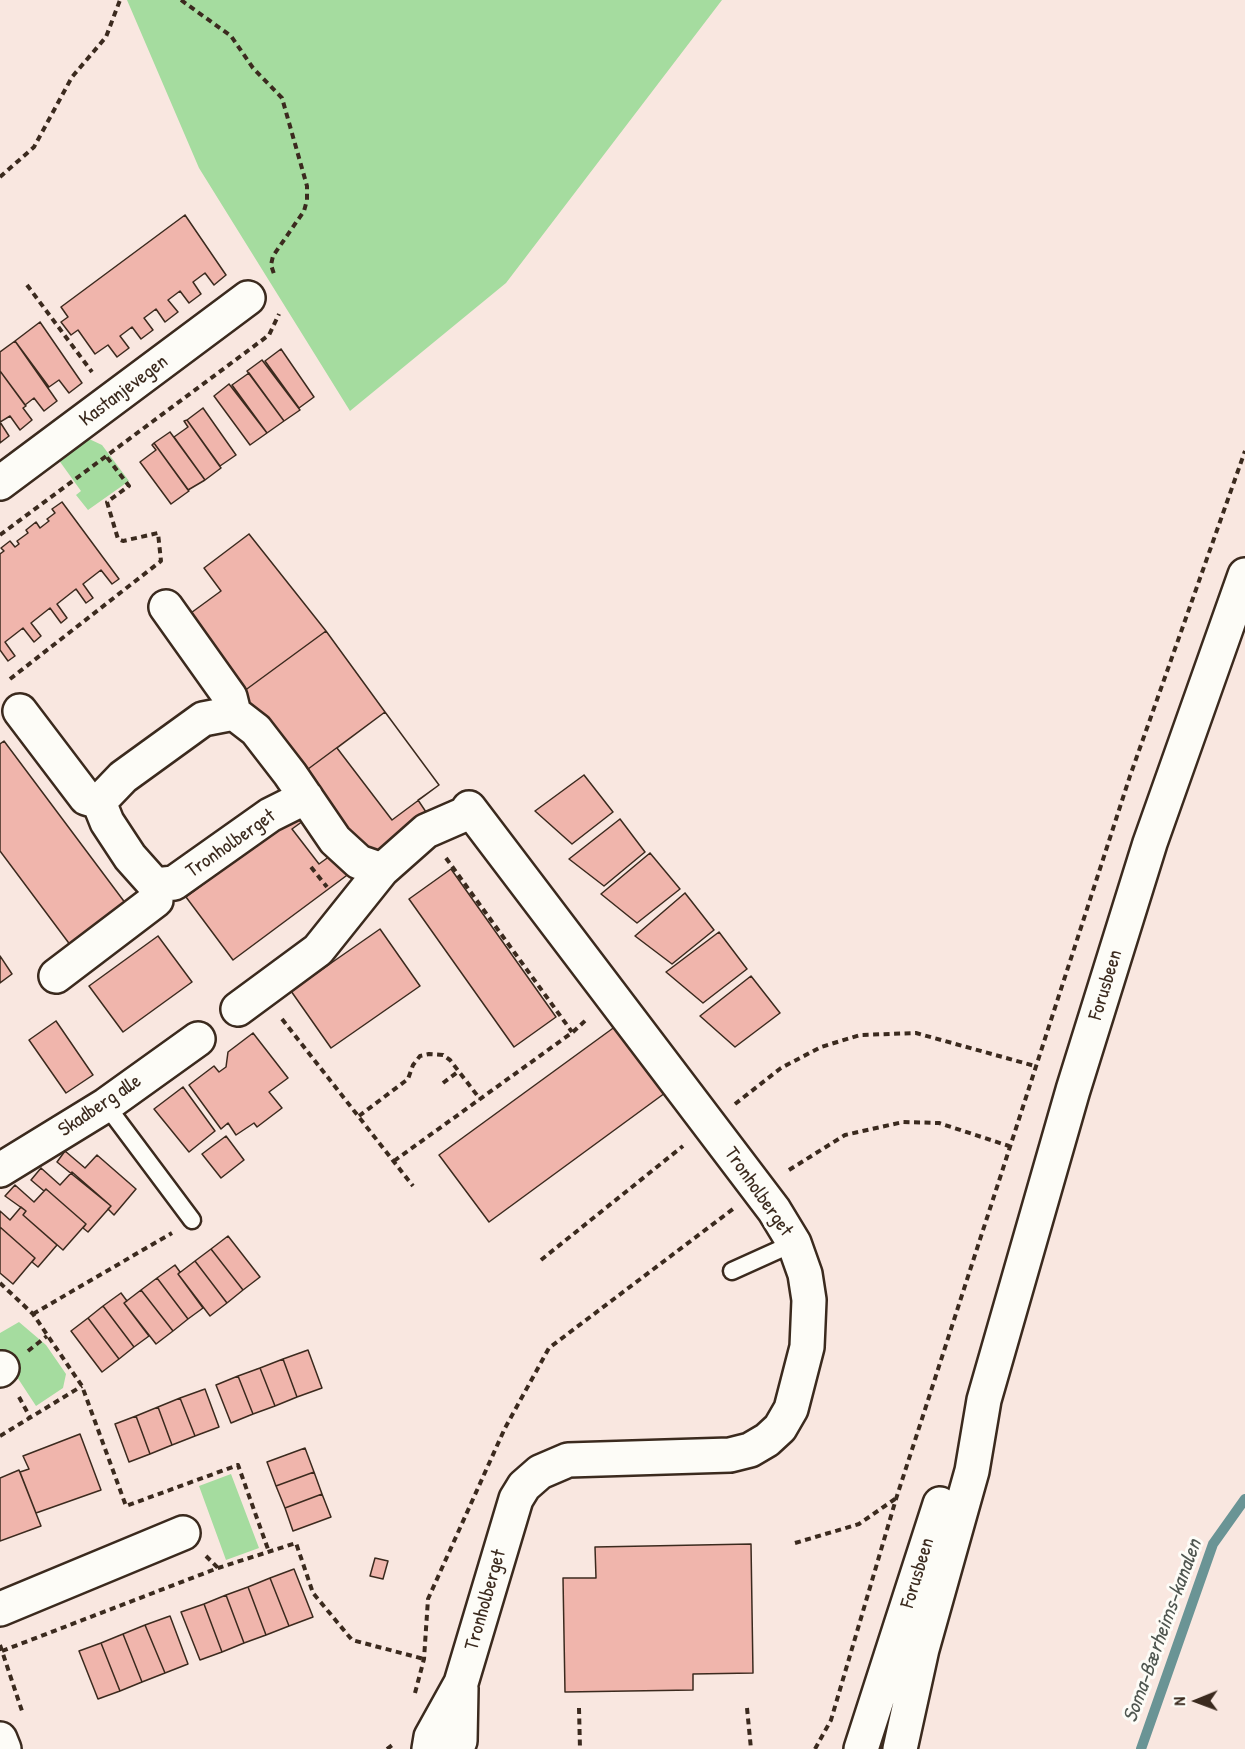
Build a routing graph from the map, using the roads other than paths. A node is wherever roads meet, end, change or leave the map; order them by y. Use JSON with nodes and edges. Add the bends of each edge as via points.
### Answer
{"nodes":[{"id":1,"x":248,"y":298,"type":"dead end"},
{"id":2,"x":0,"y":483,"type":"edge"},
{"id":3,"x":1245,"y":575,"type":"edge"},
{"id":4,"x":166,"y":607,"type":"dead end"},
{"id":5,"x":10,"y":699,"type":"edge"},
{"id":6,"x":234,"y":713,"type":"junction"},
{"id":7,"x":306,"y":797,"type":"junction"},
{"id":8,"x":99,"y":802,"type":"junction"},
{"id":9,"x":382,"y":870,"type":"junction"},
{"id":10,"x":155,"y":885,"type":"junction"},
{"id":11,"x":56,"y":976,"type":"dead end"},
{"id":12,"x":249,"y":1000,"type":"road end"},
{"id":13,"x":198,"y":1039,"type":"dead end"},
{"id":14,"x":106,"y":1105,"type":"junction"},
{"id":15,"x":0,"y":1170,"type":"edge"},
{"id":16,"x":192,"y":1220,"type":"road end"},
{"id":17,"x":795,"y":1243,"type":"junction"},
{"id":18,"x":732,"y":1271,"type":"dead end"},
{"id":19,"x":984,"y":1400,"type":"junction"},
{"id":20,"x":183,"y":1533,"type":"dead end"},
{"id":21,"x":0,"y":1610,"type":"edge"},
{"id":22,"x":461,"y":1683,"type":"junction"},
{"id":23,"x":0,"y":1739,"type":"edge"},
{"id":24,"x":4,"y":1749,"type":"edge"},
{"id":25,"x":429,"y":1749,"type":"edge"},
{"id":26,"x":456,"y":1749,"type":"edge"},
{"id":27,"x":861,"y":1749,"type":"edge"},
{"id":28,"x":900,"y":1749,"type":"edge"}],
"edges":[{"from":1,"to":2,"type":"street","name":"Kastanjevegen"},
{"from":3,"to":19,"type":"street","name":"Forusbeen","via":[[1147,855],[1070,1101]]},
{"from":4,"to":6,"type":"street","via":[[231,697]]},
{"from":5,"to":8,"type":"street","via":[[86,798]]},
{"from":6,"to":7,"type":"street","via":[[256,730]]},
{"from":6,"to":8,"type":"street","via":[[203,719],[123,777]]},
{"from":7,"to":9,"type":"street","via":[[335,840],[359,862]]},
{"from":7,"to":10,"type":"street","name":"Tronholberget","via":[[270,815],[174,884]]},
{"from":8,"to":10,"type":"street","via":[[130,857]]},
{"from":9,"to":12,"type":"street","name":"Tronholberget","via":[[318,950]]},
{"from":9,"to":17,"type":"street","name":"Tronholberget","via":[[426,831],[465,814],[469,808],[717,1118]]},
{"from":10,"to":11,"type":"street","via":[[156,900]]},
{"from":13,"to":14,"type":"street","name":"Skadberg alle"},
{"from":14,"to":15,"type":"street","name":"Skadberg alle"},
{"from":14,"to":16,"type":"lane"},
{"from":17,"to":18,"type":"lane"},
{"from":17,"to":22,"type":"street","name":"Tronholberget","via":[[807,1283],[809,1329],[791,1409],[780,1428],[750,1450],[730,1455],[568,1460],[540,1472],[516,1499]]},
{"from":19,"to":27,"type":"street","name":"Forusbeen","via":[[952,1466]]},
{"from":19,"to":28,"type":"street","name":"Forusbeen","via":[[972,1471],[922,1649]]},
{"from":20,"to":21,"type":"street"},
{"from":22,"to":25,"type":"street","name":"Tronholberget","via":[[431,1737]]},
{"from":22,"to":26,"type":"street","name":"Tronholberget","via":[[460,1741]]},
{"from":23,"to":24,"type":"street"}]}
